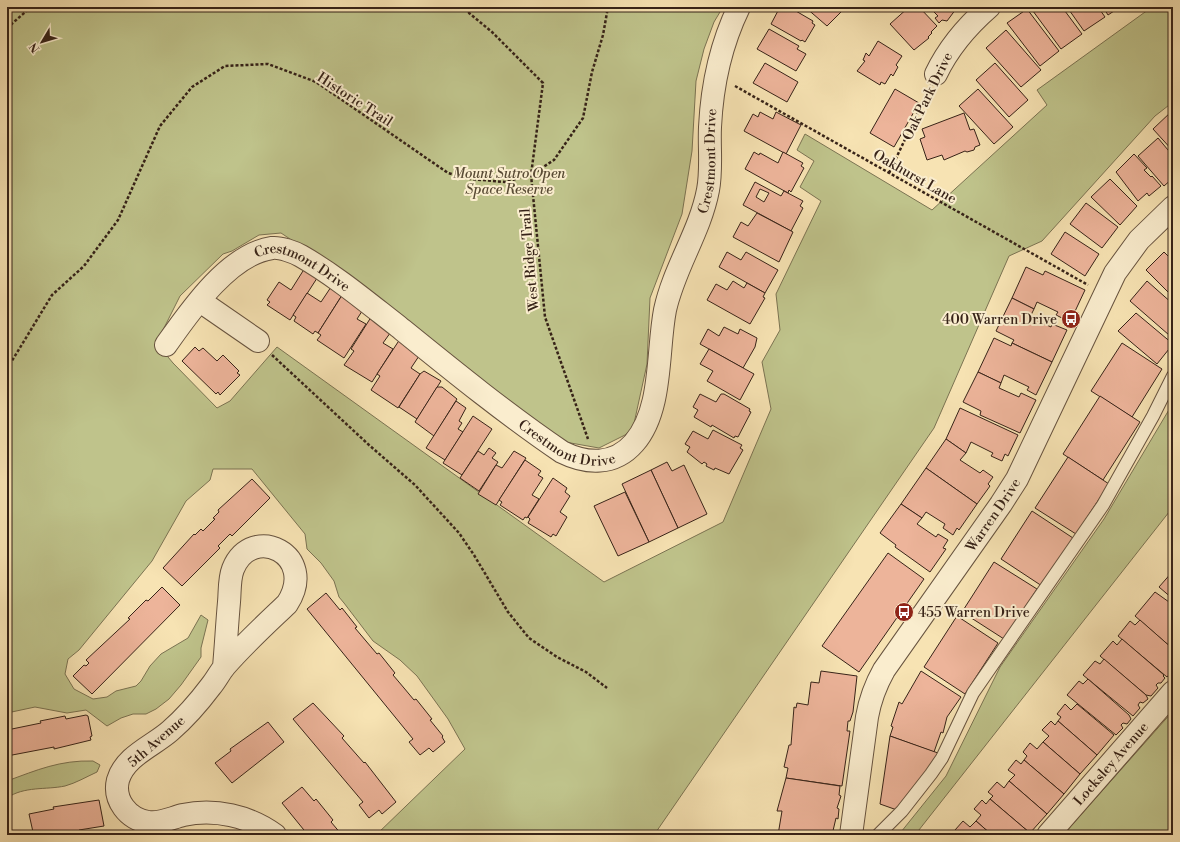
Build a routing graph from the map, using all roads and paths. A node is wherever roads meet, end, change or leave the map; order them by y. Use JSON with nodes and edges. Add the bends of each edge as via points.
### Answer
{"nodes":[{"id":1,"x":31,"y":7,"type":"edge"},
{"id":2,"x":469,"y":7,"type":"edge"},
{"id":3,"x":608,"y":7,"type":"edge"},
{"id":4,"x":739,"y":7,"type":"edge"},
{"id":5,"x":988,"y":7,"type":"edge"},
{"id":6,"x":7,"y":28,"type":"edge"},
{"id":7,"x":936,"y":74,"type":"joint"},
{"id":8,"x":717,"y":75,"type":"junction"},
{"id":9,"x":889,"y":173,"type":"junction"},
{"id":10,"x":531,"y":175,"type":"junction"},
{"id":11,"x":1173,"y":207,"type":"edge"},
{"id":12,"x":1104,"y":294,"type":"junction"},
{"id":13,"x":200,"y":301,"type":"junction"},
{"id":14,"x":258,"y":341,"type":"joint"},
{"id":15,"x":166,"y":345,"type":"dead end"},
{"id":16,"x":7,"y":369,"type":"edge"},
{"id":17,"x":1173,"y":376,"type":"edge"},
{"id":18,"x":596,"y":462,"type":"junction"},
{"id":19,"x":224,"y":667,"type":"junction"},
{"id":20,"x":607,"y":688,"type":"dead end"},
{"id":21,"x":1173,"y":692,"type":"edge"},
{"id":22,"x":275,"y":835,"type":"edge"},
{"id":23,"x":851,"y":835,"type":"edge"},
{"id":24,"x":878,"y":835,"type":"edge"},
{"id":25,"x":1048,"y":835,"type":"edge"}],
"edges":[{"from":1,"to":6,"type":"path"},
{"from":2,"to":10,"type":"path","name":"West Ridge Trail","via":[[469,13],[492,32],[542,83]]},
{"from":3,"to":10,"type":"path","name":"Historic Trail","via":[[582,118],[554,160]]},
{"from":4,"to":8,"type":"street","name":"Crestmont Drive","via":[[728,29]]},
{"from":5,"to":7,"type":"street","name":"Oak Park Drive","via":[[961,33]]},
{"from":7,"to":9,"type":"path","name":"Oak Park Drive"},
{"from":8,"to":9,"type":"path","name":"Oakhurst Lane"},
{"from":8,"to":18,"type":"street","name":"Crestmont Drive","via":[[710,125],[708,189],[700,219],[667,302],[658,378],[651,410],[634,444],[616,456]]},
{"from":9,"to":12,"type":"path","name":"Oakhurst Lane"},
{"from":10,"to":16,"type":"path","name":"Historic Trail","via":[[505,182],[470,179],[448,173],[316,82],[268,64],[225,66],[192,87],[160,126],[118,220],[84,266],[52,295]]},
{"from":10,"to":18,"type":"path","name":"West Ridge Trail","via":[[544,317]]},
{"from":11,"to":12,"type":"street","name":"Warren Drive","via":[[1127,255]]},
{"from":12,"to":23,"type":"street","name":"Warren Drive","via":[[1017,479],[876,685],[867,717]]},
{"from":13,"to":14,"type":"street"},
{"from":13,"to":15,"type":"street","name":"Crestmont Drive"},
{"from":13,"to":18,"type":"street","name":"Crestmont Drive","via":[[227,271],[247,256],[275,248],[300,255],[367,302],[550,444],[574,458]]},
{"from":14,"to":20,"type":"path","via":[[420,490],[463,539],[508,612],[529,638],[586,672]]},
{"from":17,"to":24,"type":"lane","via":[[1102,504],[973,693],[942,758],[902,811]]},
{"from":19,"to":19,"type":"street","name":"5th Avenue","via":[[293,595],[296,575],[293,564],[286,554],[274,548],[253,548],[244,553],[233,569]]},
{"from":19,"to":22,"type":"street","name":"5th Avenue","via":[[182,720],[122,770],[118,780],[119,801],[132,815],[148,822],[156,823],[195,813],[220,814],[246,819]]},
{"from":21,"to":25,"type":"street","name":"Locksley Avenue"}]}
